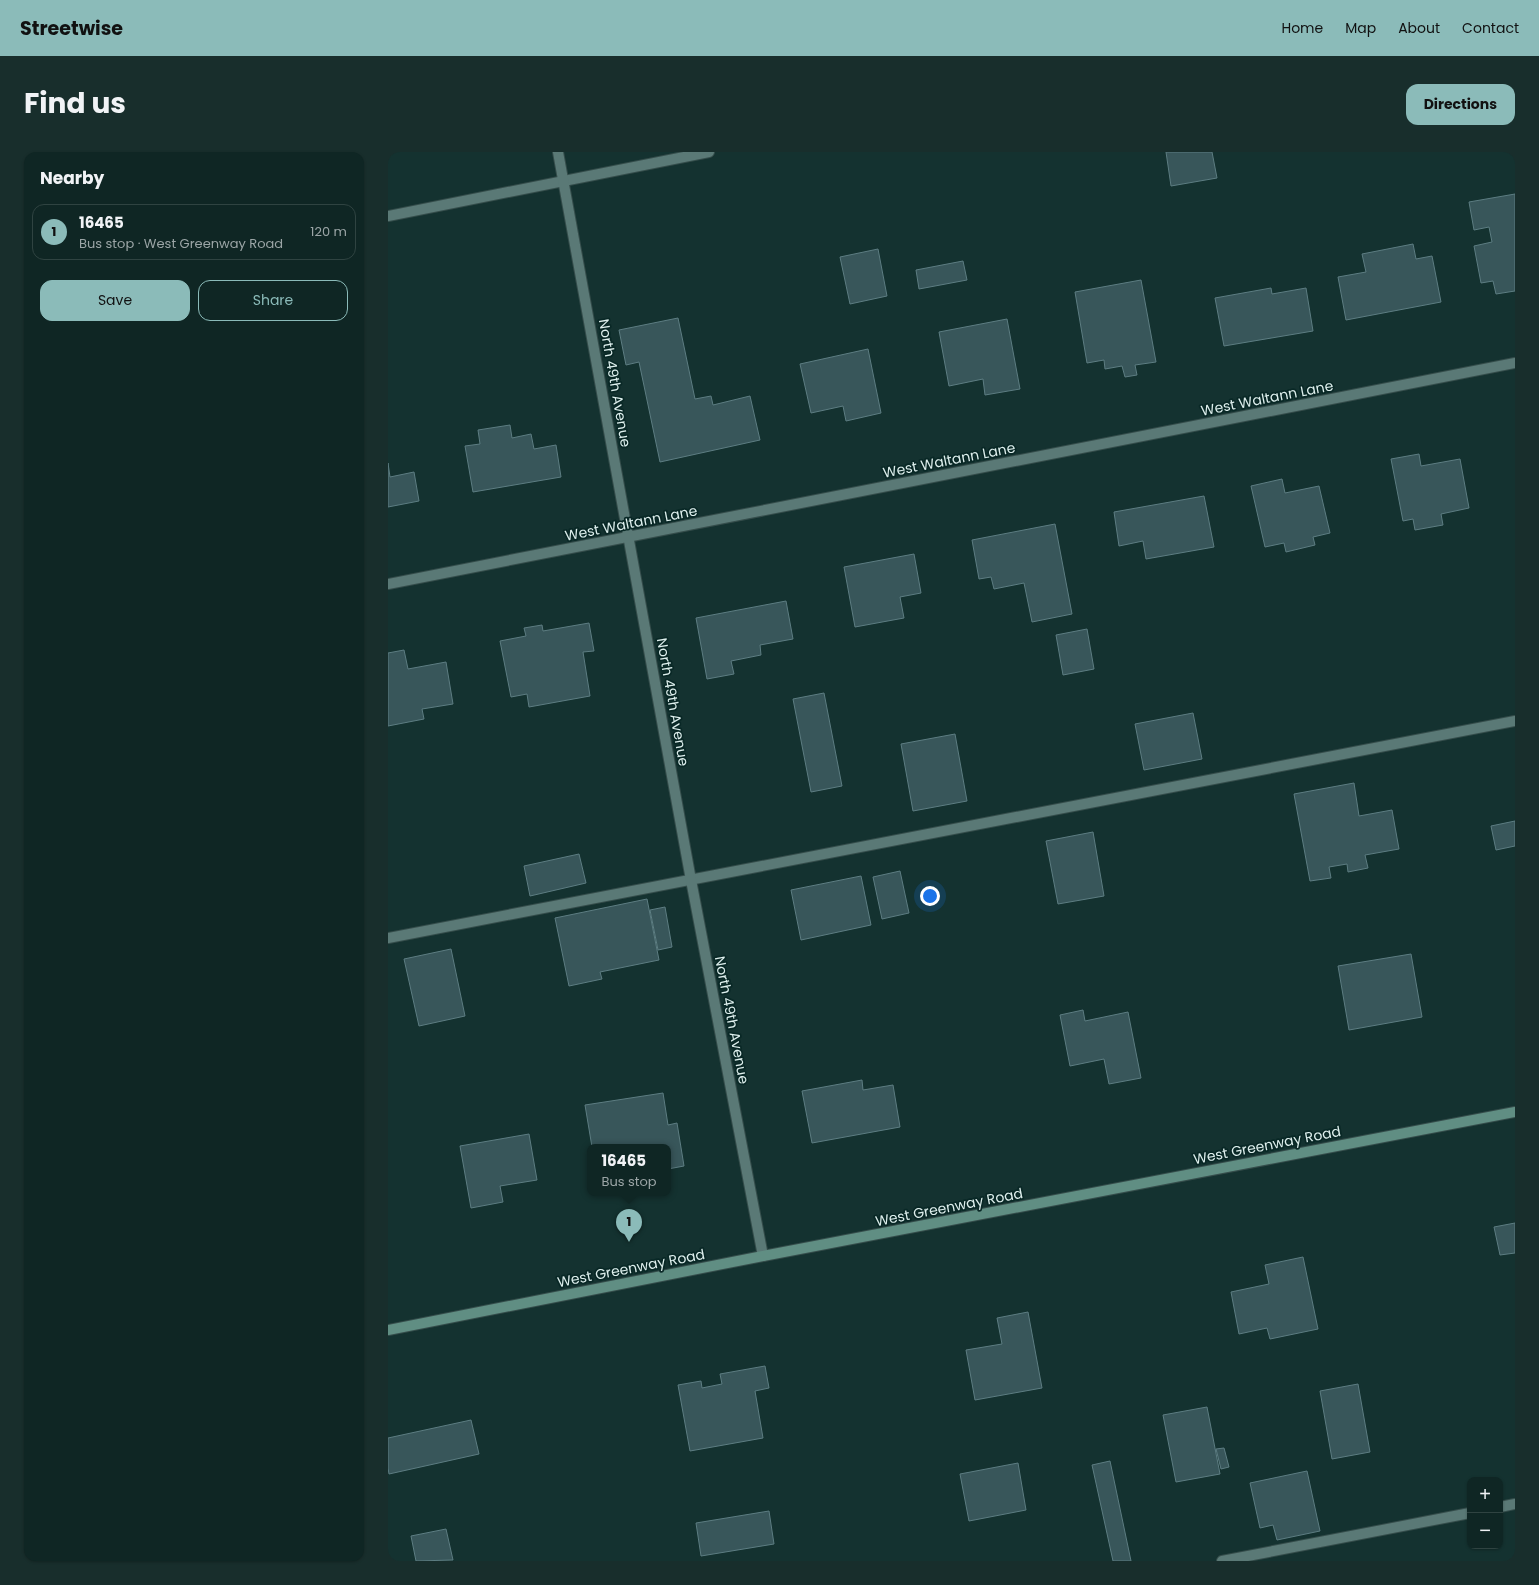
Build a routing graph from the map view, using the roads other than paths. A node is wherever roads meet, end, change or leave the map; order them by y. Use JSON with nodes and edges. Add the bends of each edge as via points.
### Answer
{"nodes":[{"id":1,"x":558,"y":152,"type":"edge"},
{"id":2,"x":709,"y":152,"type":"edge"},
{"id":3,"x":563,"y":181,"type":"junction"},
{"id":4,"x":388,"y":216,"type":"edge"},
{"id":5,"x":1515,"y":363,"type":"edge"},
{"id":6,"x":629,"y":538,"type":"junction"},
{"id":7,"x":388,"y":584,"type":"edge"},
{"id":8,"x":1515,"y":721,"type":"edge"},
{"id":9,"x":691,"y":880,"type":"junction"},
{"id":10,"x":388,"y":938,"type":"edge"},
{"id":11,"x":1515,"y":1112,"type":"edge"},
{"id":12,"x":763,"y":1256,"type":"junction"},
{"id":13,"x":388,"y":1330,"type":"edge"},
{"id":14,"x":1515,"y":1504,"type":"edge"},
{"id":15,"x":1503,"y":1506,"type":"edge"},
{"id":16,"x":1467,"y":1514,"type":"edge"},
{"id":17,"x":1222,"y":1561,"type":"edge"}],
"edges":[{"from":1,"to":3,"type":"street","name":"North 49th Avenue"},
{"from":2,"to":3,"type":"street"},
{"from":3,"to":4,"type":"street"},
{"from":3,"to":6,"type":"street","name":"North 49th Avenue"},
{"from":5,"to":6,"type":"street","name":"West Waltann Lane"},
{"from":6,"to":7,"type":"street","name":"West Waltann Lane"},
{"from":6,"to":9,"type":"street","name":"North 49th Avenue"},
{"from":8,"to":9,"type":"street"},
{"from":9,"to":10,"type":"street"},
{"from":9,"to":12,"type":"street","name":"North 49th Avenue"},
{"from":11,"to":12,"type":"main road","name":"West Greenway Road"},
{"from":12,"to":13,"type":"main road","name":"West Greenway Road"},
{"from":14,"to":15,"type":"street"},
{"from":16,"to":17,"type":"street"}]}
